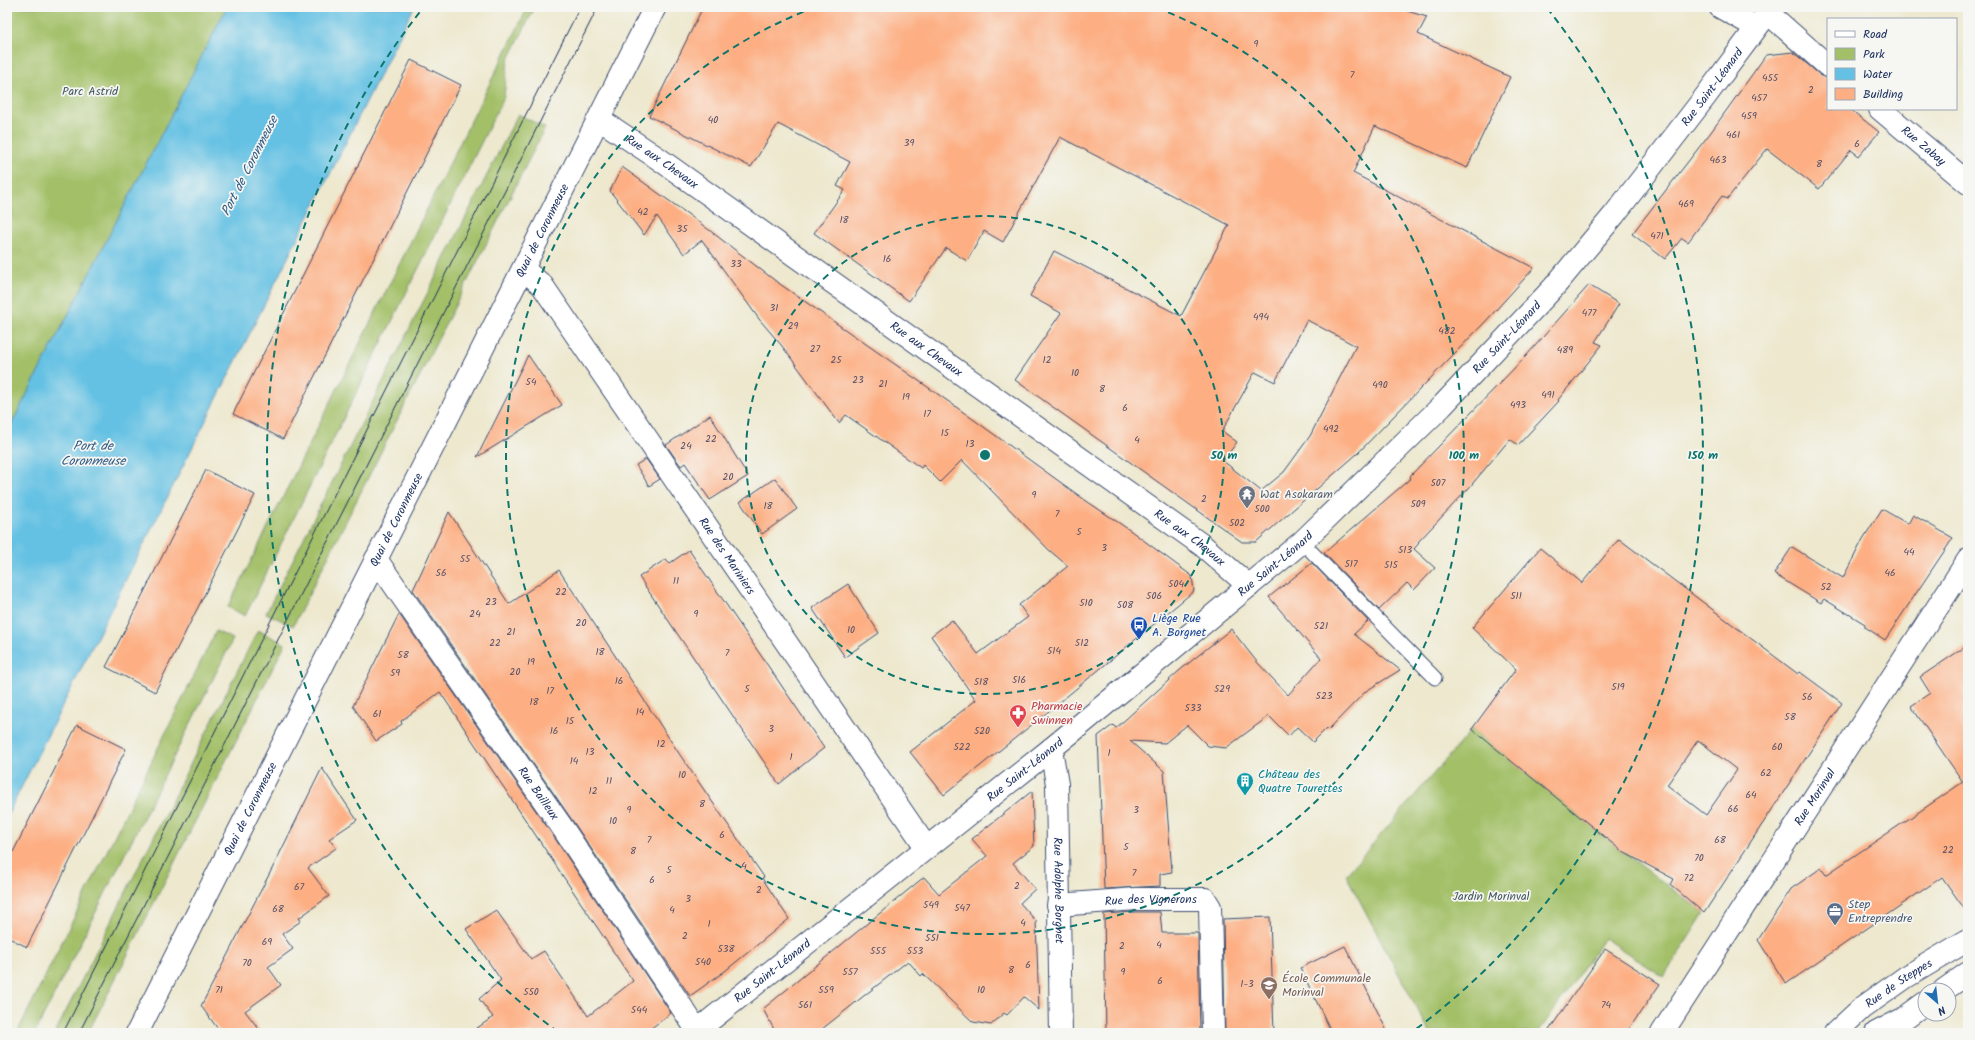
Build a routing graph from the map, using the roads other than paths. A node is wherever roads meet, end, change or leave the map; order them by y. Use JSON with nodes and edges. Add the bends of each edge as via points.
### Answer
{"nodes":[{"id":1,"x":655,"y":7,"type":"edge"},
{"id":2,"x":1720,"y":7,"type":"edge"},
{"id":3,"x":1766,"y":16,"type":"edge"},
{"id":4,"x":1827,"y":65,"type":"edge"},
{"id":5,"x":1881,"y":110,"type":"edge"},
{"id":6,"x":599,"y":118,"type":"junction"},
{"id":7,"x":1968,"y":183,"type":"edge"},
{"id":8,"x":523,"y":269,"type":"junction"},
{"id":9,"x":1302,"y":542,"type":"junction"},
{"id":10,"x":376,"y":559,"type":"junction"},
{"id":11,"x":1968,"y":560,"type":"edge"},
{"id":12,"x":1249,"y":586,"type":"junction"},
{"id":13,"x":1435,"y":678,"type":"dead end"},
{"id":14,"x":1051,"y":750,"type":"junction"},
{"id":15,"x":926,"y":847,"type":"junction"},
{"id":16,"x":1058,"y":905,"type":"junction"},
{"id":17,"x":1968,"y":940,"type":"edge"},
{"id":18,"x":1968,"y":973,"type":"edge"},
{"id":19,"x":1955,"y":982,"type":"edge"},
{"id":20,"x":1917,"y":1009,"type":"edge"},
{"id":21,"x":696,"y":1032,"type":"edge"},
{"id":22,"x":137,"y":1033,"type":"edge"},
{"id":23,"x":1062,"y":1033,"type":"edge"},
{"id":24,"x":1213,"y":1033,"type":"edge"},
{"id":25,"x":1662,"y":1033,"type":"edge"},
{"id":26,"x":1835,"y":1033,"type":"edge"},
{"id":27,"x":1876,"y":1033,"type":"edge"}],
"edges":[{"from":1,"to":6,"type":"street","name":"Quai de Coronmeuse"},
{"from":2,"to":3,"type":"street"},
{"from":3,"to":4,"type":"street"},
{"from":3,"to":9,"type":"street","name":"Rue Saint-Léonard","via":[[1667,147],[1554,287],[1442,406]]},
{"from":5,"to":7,"type":"street","name":"Rue Zabay"},
{"from":6,"to":8,"type":"street","name":"Quai de Coronmeuse"},
{"from":6,"to":12,"type":"street","name":"Rue aux Chevaux","via":[[1202,546]]},
{"from":8,"to":10,"type":"street","name":"Quai de Coronmeuse"},
{"from":8,"to":15,"type":"street","name":"Rue des Mariniers","via":[[542,285]]},
{"from":9,"to":12,"type":"street","name":"Rue Saint-Léonard"},
{"from":9,"to":13,"type":"lane"},
{"from":10,"to":21,"type":"street","name":"Rue Bailleux","via":[[562,827]]},
{"from":10,"to":22,"type":"street","name":"Quai de Coronmeuse"},
{"from":11,"to":25,"type":"street","name":"Rue Morinval"},
{"from":12,"to":14,"type":"street","name":"Rue Saint-Léonard"},
{"from":14,"to":15,"type":"street","name":"Rue Saint-Léonard"},
{"from":14,"to":16,"type":"street","name":"Rue Adolphe Borgnet","via":[[1057,784]]},
{"from":15,"to":21,"type":"street","name":"Rue Saint-Léonard"},
{"from":16,"to":23,"type":"street","name":"Rue Adolphe Borgnet"},
{"from":16,"to":24,"type":"street","name":"Rue des Vignerons","via":[[1136,899],[1205,899],[1210,907]]},
{"from":17,"to":26,"type":"street","name":"Rue de Steppes","via":[[1862,1008]]},
{"from":18,"to":19,"type":"street"},
{"from":20,"to":27,"type":"street"}]}
